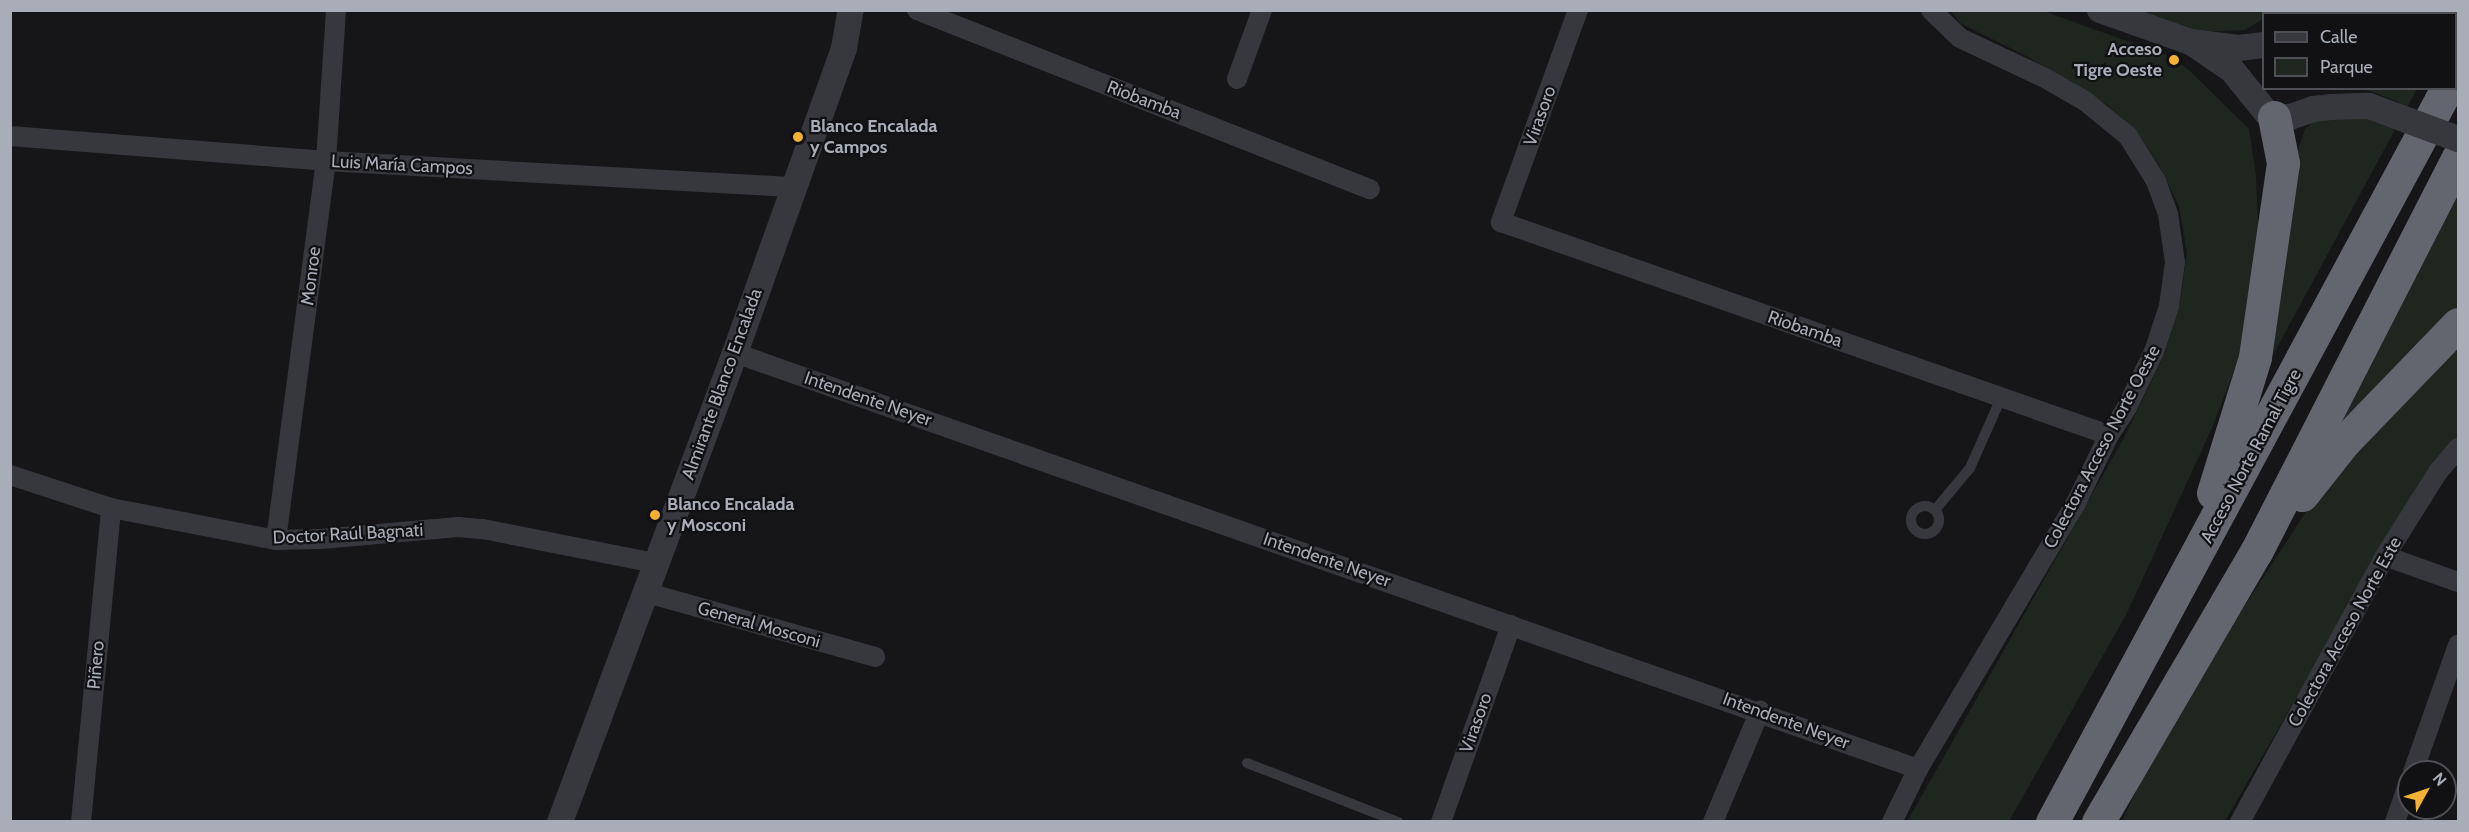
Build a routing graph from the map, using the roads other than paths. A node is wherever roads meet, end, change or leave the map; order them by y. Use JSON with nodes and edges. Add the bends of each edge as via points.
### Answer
{"nodes":[{"id":1,"x":336,"y":10,"type":"edge"},
{"id":2,"x":851,"y":10,"type":"edge"},
{"id":3,"x":917,"y":10,"type":"edge"},
{"id":4,"x":1262,"y":10,"type":"edge"},
{"id":5,"x":1578,"y":10,"type":"edge"},
{"id":6,"x":1931,"y":10,"type":"edge"},
{"id":7,"x":2100,"y":10,"type":"edge"},
{"id":8,"x":2191,"y":42,"type":"junction"},
{"id":9,"x":2262,"y":45,"type":"edge"},
{"id":10,"x":2262,"y":54,"type":"edge"},
{"id":11,"x":1237,"y":79,"type":"dead end"},
{"id":12,"x":2446,"y":90,"type":"edge"},
{"id":13,"x":2362,"y":97,"type":"edge"},
{"id":14,"x":2265,"y":107,"type":"junction"},
{"id":15,"x":10,"y":136,"type":"edge"},
{"id":16,"x":2458,"y":139,"type":"edge"},
{"id":17,"x":2458,"y":157,"type":"edge"},
{"id":18,"x":326,"y":161,"type":"junction"},
{"id":19,"x":793,"y":187,"type":"junction"},
{"id":20,"x":1370,"y":189,"type":"dead end"},
{"id":21,"x":1501,"y":222,"type":"joint"},
{"id":22,"x":2458,"y":324,"type":"edge"},
{"id":23,"x":735,"y":353,"type":"junction"},
{"id":24,"x":2001,"y":398,"type":"junction"},
{"id":25,"x":2109,"y":435,"type":"junction"},
{"id":26,"x":2458,"y":448,"type":"edge"},
{"id":27,"x":10,"y":475,"type":"edge"},
{"id":28,"x":111,"y":508,"type":"junction"},
{"id":29,"x":1935,"y":510,"type":"dead end"},
{"id":30,"x":276,"y":540,"type":"junction"},
{"id":31,"x":2256,"y":552,"type":"junction"},
{"id":32,"x":2385,"y":556,"type":"junction"},
{"id":33,"x":655,"y":563,"type":"junction"},
{"id":34,"x":2458,"y":582,"type":"edge"},
{"id":35,"x":644,"y":592,"type":"junction"},
{"id":36,"x":2173,"y":601,"type":"junction"},
{"id":37,"x":1511,"y":625,"type":"junction"},
{"id":38,"x":2458,"y":645,"type":"edge"},
{"id":39,"x":874,"y":657,"type":"dead end"},
{"id":40,"x":1760,"y":711,"type":"junction"},
{"id":41,"x":2417,"y":760,"type":"edge"},
{"id":42,"x":1247,"y":763,"type":"dead end"},
{"id":43,"x":1918,"y":769,"type":"junction"},
{"id":44,"x":81,"y":822,"type":"edge"},
{"id":45,"x":560,"y":822,"type":"edge"},
{"id":46,"x":1398,"y":822,"type":"edge"},
{"id":47,"x":1441,"y":822,"type":"edge"},
{"id":48,"x":1713,"y":822,"type":"edge"},
{"id":49,"x":1892,"y":822,"type":"edge"},
{"id":50,"x":2052,"y":822,"type":"edge"},
{"id":51,"x":2098,"y":822,"type":"edge"},
{"id":52,"x":2240,"y":822,"type":"edge"}],
"edges":[{"from":1,"to":18,"type":"street","name":"Monroe"},
{"from":2,"to":19,"type":"street","name":"Almirante Blanco Encalada","via":[[843,48]]},
{"from":3,"to":20,"type":"street","name":"Riobamba"},
{"from":4,"to":11,"type":"street"},
{"from":5,"to":21,"type":"street","name":"Virasoro"},
{"from":6,"to":25,"type":"street","name":"Colectora Acceso Norte Oeste","via":[[1960,38],[2085,100],[2128,136],[2156,181],[2168,214],[2175,262],[2169,306],[2154,352]]},
{"from":7,"to":8,"type":"street"},
{"from":8,"to":9,"type":"street","via":[[2239,48]]},
{"from":8,"to":14,"type":"street","via":[[2232,70]]},
{"from":10,"to":14,"type":"street","via":[[2252,72]]},
{"from":12,"to":36,"type":"highway","name":"Acceso Norte Ramal Tigre"},
{"from":13,"to":14,"type":"street","via":[[2290,117]]},
{"from":13,"to":16,"type":"street","bridge":true},
{"from":14,"to":36,"type":"highway","via":[[2283,163],[2255,357],[2227,452]]},
{"from":15,"to":18,"type":"street","name":"Luis María Campos"},
{"from":17,"to":31,"type":"highway"},
{"from":18,"to":19,"type":"street","name":"Luis María Campos"},
{"from":18,"to":30,"type":"street","name":"Monroe"},
{"from":19,"to":23,"type":"street","name":"Almirante Blanco Encalada"},
{"from":21,"to":24,"type":"street","name":"Riobamba"},
{"from":22,"to":31,"type":"highway","via":[[2343,443]]},
{"from":23,"to":33,"type":"street","name":"Almirante Blanco Encalada"},
{"from":23,"to":37,"type":"street","name":"Intendente Neyer"},
{"from":24,"to":25,"type":"street","name":"Riobamba"},
{"from":24,"to":29,"type":"lane","via":[[1970,468]]},
{"from":25,"to":43,"type":"street","name":"Colectora Acceso Norte Oeste","via":[[2076,503]]},
{"from":26,"to":32,"type":"street","name":"Colectora Acceso Norte Este","via":[[2438,472]]},
{"from":27,"to":28,"type":"street","name":"Doctor Raúl Bagnati"},
{"from":28,"to":30,"type":"street","name":"Doctor Raúl Bagnati"},
{"from":28,"to":44,"type":"street","name":"Piñero"},
{"from":30,"to":33,"type":"street","name":"Doctor Raúl Bagnati","via":[[458,527]]},
{"from":31,"to":51,"type":"highway"},
{"from":32,"to":34,"type":"street"},
{"from":32,"to":52,"type":"street","name":"Colectora Acceso Norte Este"},
{"from":33,"to":35,"type":"street","name":"Almirante Blanco Encalada"},
{"from":35,"to":39,"type":"street","name":"General Mosconi"},
{"from":35,"to":45,"type":"street","name":"Almirante Blanco Encalada"},
{"from":36,"to":50,"type":"highway","name":"Acceso Norte Ramal Tigre"},
{"from":37,"to":40,"type":"street","name":"Intendente Neyer"},
{"from":37,"to":47,"type":"street","name":"Virasoro"},
{"from":38,"to":41,"type":"street"},
{"from":40,"to":43,"type":"street","name":"Intendente Neyer"},
{"from":40,"to":48,"type":"street"},
{"from":42,"to":46,"type":"lane"},
{"from":43,"to":49,"type":"street","name":"Colectora Acceso Norte Oeste"}]}
